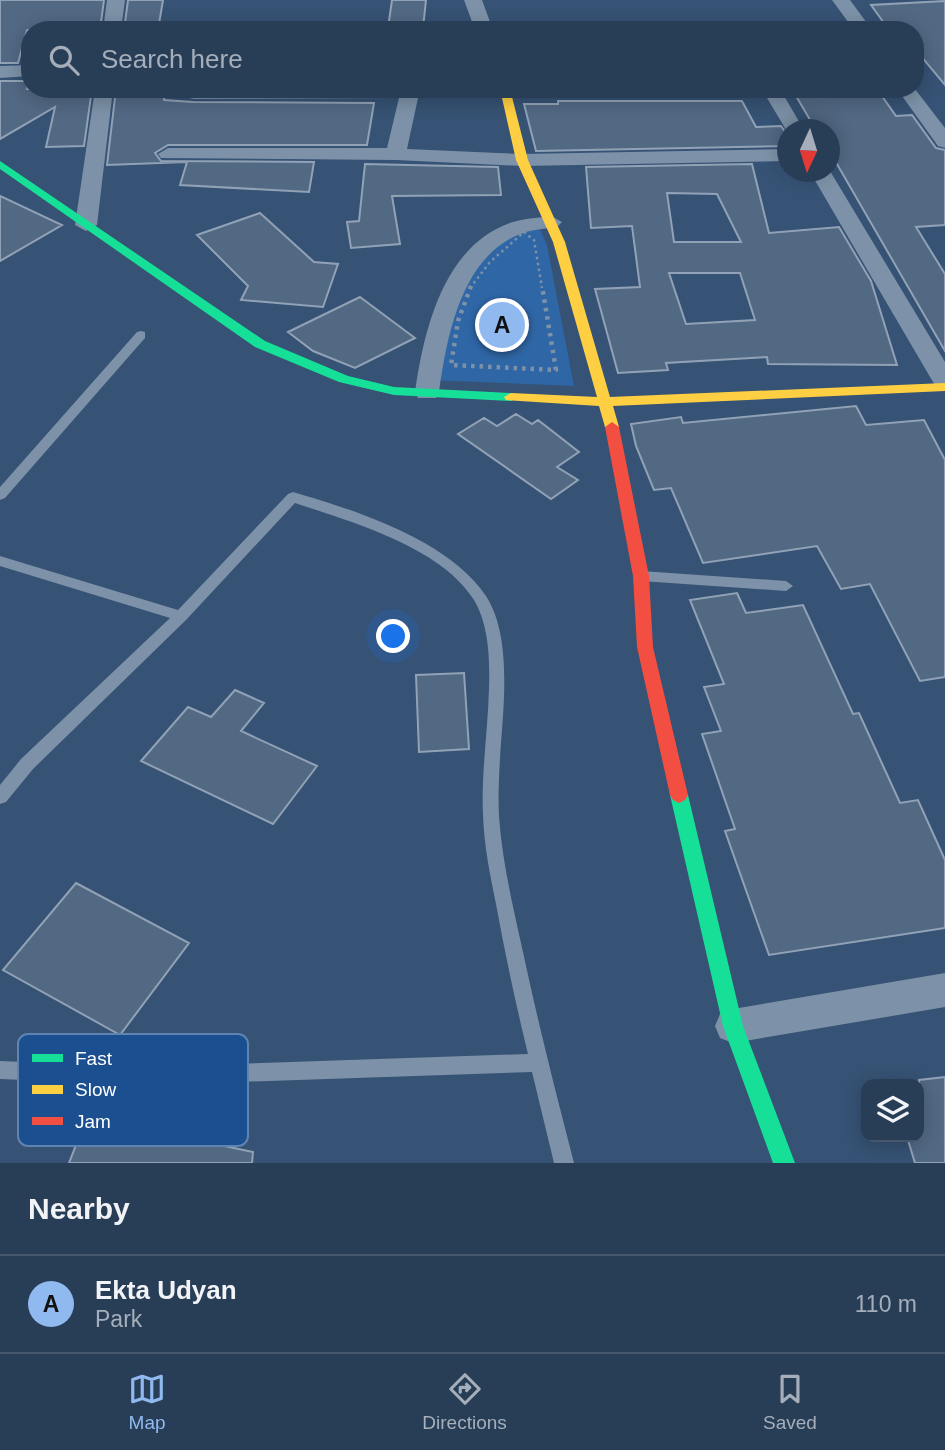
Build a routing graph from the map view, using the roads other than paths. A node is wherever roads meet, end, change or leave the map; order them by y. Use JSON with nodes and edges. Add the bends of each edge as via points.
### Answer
{"nodes":[{"id":1,"x":116,"y":0,"type":"edge"},
{"id":2,"x":473,"y":0,"type":"edge"},
{"id":3,"x":841,"y":0,"type":"edge"},
{"id":4,"x":113,"y":21,"type":"edge"},
{"id":5,"x":481,"y":21,"type":"edge"},
{"id":6,"x":856,"y":21,"type":"edge"},
{"id":7,"x":21,"y":71,"type":"edge"},
{"id":8,"x":0,"y":72,"type":"edge"},
{"id":9,"x":103,"y":98,"type":"edge"},
{"id":10,"x":408,"y":98,"type":"edge"},
{"id":11,"x":508,"y":98,"type":"edge"},
{"id":12,"x":775,"y":98,"type":"edge"},
{"id":13,"x":913,"y":98,"type":"edge"},
{"id":14,"x":788,"y":119,"type":"edge"},
{"id":15,"x":945,"y":142,"type":"edge"},
{"id":16,"x":168,"y":154,"type":"dead end"},
{"id":17,"x":396,"y":154,"type":"junction"},
{"id":18,"x":777,"y":155,"type":"edge"},
{"id":19,"x":522,"y":160,"type":"junction"},
{"id":20,"x":0,"y":164,"type":"edge"},
{"id":21,"x":826,"y":182,"type":"edge"},
{"id":22,"x":551,"y":222,"type":"junction"},
{"id":23,"x":86,"y":225,"type":"junction"},
{"id":24,"x":141,"y":335,"type":"dead end"},
{"id":25,"x":945,"y":384,"type":"edge"},
{"id":26,"x":428,"y":393,"type":"junction"},
{"id":27,"x":607,"y":402,"type":"junction"},
{"id":28,"x":0,"y":495,"type":"edge"},
{"id":29,"x":0,"y":561,"type":"edge"},
{"id":30,"x":641,"y":576,"type":"junction"},
{"id":31,"x":786,"y":586,"type":"dead end"},
{"id":32,"x":181,"y":616,"type":"junction"},
{"id":33,"x":0,"y":796,"type":"edge"},
{"id":34,"x":945,"y":990,"type":"edge"},
{"id":35,"x":733,"y":1026,"type":"junction"},
{"id":36,"x":539,"y":1063,"type":"junction"},
{"id":37,"x":0,"y":1070,"type":"edge"},
{"id":38,"x":18,"y":1071,"type":"edge"},
{"id":39,"x":248,"y":1073,"type":"edge"},
{"id":40,"x":564,"y":1163,"type":"edge"},
{"id":41,"x":784,"y":1163,"type":"edge"}],
"edges":[{"from":1,"to":4,"type":"street"},
{"from":2,"to":5,"type":"street"},
{"from":3,"to":6,"type":"street"},
{"from":7,"to":8,"type":"street"},
{"from":9,"to":23,"type":"street"},
{"from":10,"to":17,"type":"street"},
{"from":11,"to":19,"type":"street"},
{"from":12,"to":14,"type":"street"},
{"from":13,"to":15,"type":"street"},
{"from":16,"to":17,"type":"street"},
{"from":17,"to":19,"type":"street"},
{"from":18,"to":19,"type":"street"},
{"from":19,"to":22,"type":"street"},
{"from":20,"to":23,"type":"street"},
{"from":21,"to":25,"type":"street"},
{"from":22,"to":26,"type":"street","via":[[518,227],[485,248],[456,284],[441,324]]},
{"from":22,"to":27,"type":"street"},
{"from":23,"to":26,"type":"street","via":[[260,344],[344,379],[394,391]]},
{"from":24,"to":28,"type":"lane"},
{"from":25,"to":27,"type":"street"},
{"from":26,"to":27,"type":"street"},
{"from":27,"to":30,"type":"street"},
{"from":29,"to":32,"type":"lane"},
{"from":30,"to":31,"type":"lane"},
{"from":30,"to":35,"type":"street","via":[[645,647]]},
{"from":32,"to":33,"type":"lane","via":[[27,764]]},
{"from":32,"to":36,"type":"lane","via":[[293,497],[379,527],[449,566],[480,599],[496,641],[493,839]]},
{"from":34,"to":35,"type":"street"},
{"from":35,"to":41,"type":"street"},
{"from":36,"to":39,"type":"lane"},
{"from":36,"to":40,"type":"lane"},
{"from":37,"to":38,"type":"lane"}]}
